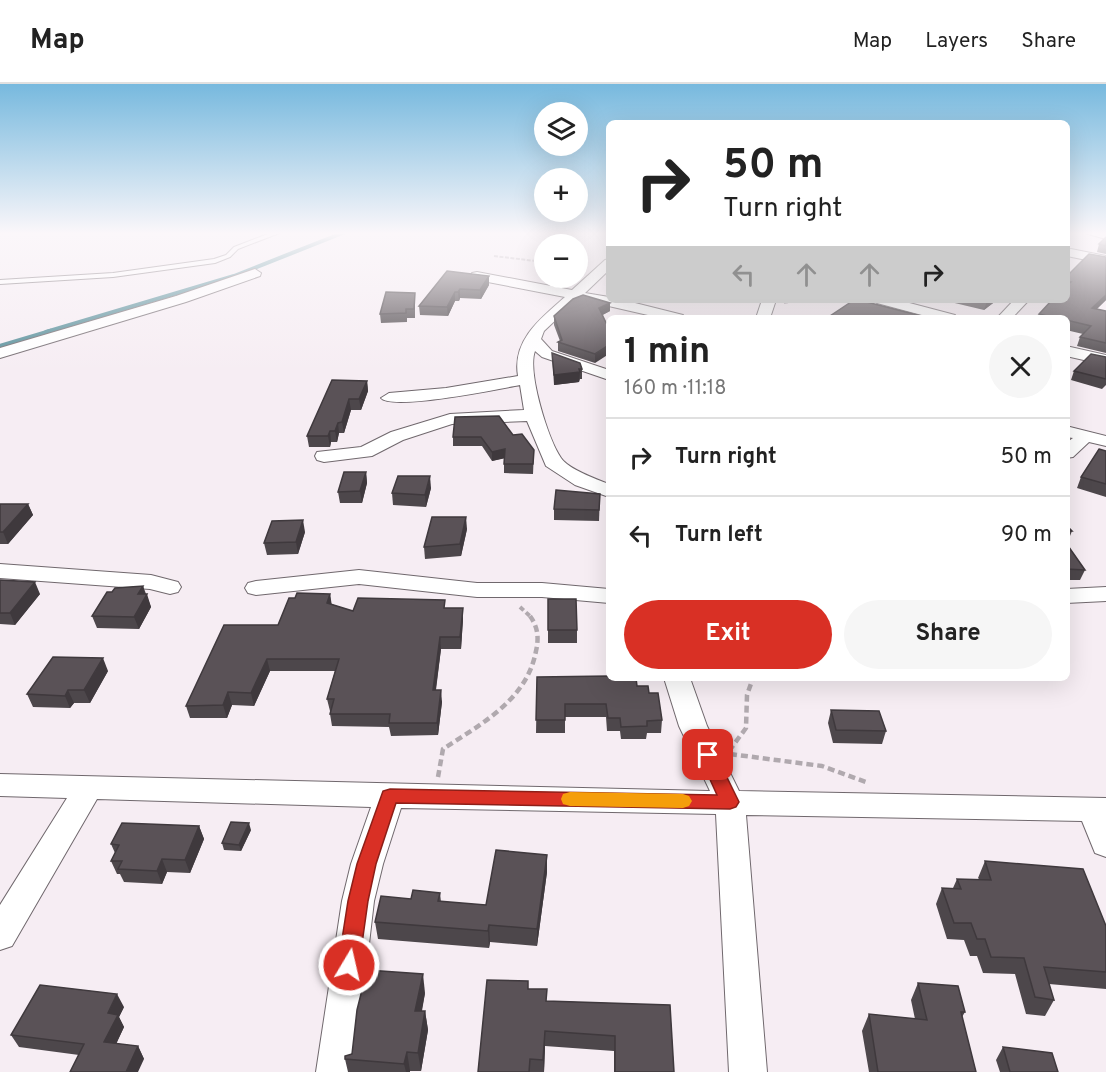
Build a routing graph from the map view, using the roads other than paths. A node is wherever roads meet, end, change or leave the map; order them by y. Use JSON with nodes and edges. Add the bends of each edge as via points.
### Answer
{"nodes":[{"id":1,"x":55,"y":278,"type":"edge"},
{"id":2,"x":239,"y":278,"type":"edge"},
{"id":3,"x":488,"y":278,"type":"edge"},
{"id":4,"x":592,"y":278,"type":"edge"},
{"id":5,"x":0,"y":282,"type":"edge"},
{"id":6,"x":575,"y":295,"type":"junction"},
{"id":7,"x":606,"y":302,"type":"edge"},
{"id":8,"x":611,"y":303,"type":"edge"},
{"id":9,"x":893,"y":303,"type":"edge"},
{"id":10,"x":1019,"y":303,"type":"edge"},
{"id":11,"x":665,"y":315,"type":"edge"},
{"id":12,"x":939,"y":315,"type":"edge"},
{"id":13,"x":1007,"y":315,"type":"edge"},
{"id":14,"x":532,"y":338,"type":"junction"},
{"id":15,"x":20,"y":348,"type":"junction"},
{"id":16,"x":0,"y":352,"type":"edge"},
{"id":17,"x":1070,"y":352,"type":"edge"},
{"id":18,"x":0,"y":359,"type":"edge"},
{"id":19,"x":1106,"y":360,"type":"edge"},
{"id":20,"x":606,"y":374,"type":"edge"},
{"id":21,"x":526,"y":380,"type":"junction"},
{"id":22,"x":389,"y":398,"type":"dead end"},
{"id":23,"x":534,"y":415,"type":"junction"},
{"id":24,"x":1070,"y":431,"type":"edge"},
{"id":25,"x":1086,"y":436,"type":"junction"},
{"id":26,"x":1106,"y":441,"type":"edge"},
{"id":27,"x":1070,"y":450,"type":"edge"},
{"id":28,"x":324,"y":456,"type":"dead end"},
{"id":29,"x":606,"y":490,"type":"edge"},
{"id":30,"x":0,"y":571,"type":"edge"},
{"id":31,"x":170,"y":587,"type":"dead end"},
{"id":32,"x":256,"y":588,"type":"dead end"},
{"id":33,"x":1106,"y":594,"type":"edge"},
{"id":34,"x":606,"y":596,"type":"edge"},
{"id":35,"x":1070,"y":596,"type":"edge"},
{"id":36,"x":678,"y":681,"type":"edge"},
{"id":37,"x":0,"y":785,"type":"edge"},
{"id":38,"x":88,"y":789,"type":"junction"},
{"id":39,"x":390,"y":796,"type":"junction"},
{"id":40,"x":730,"y":802,"type":"junction"},
{"id":41,"x":1099,"y":810,"type":"edge"},
{"id":42,"x":1106,"y":844,"type":"edge"},
{"id":43,"x":0,"y":935,"type":"edge"},
{"id":44,"x":335,"y":1072,"type":"edge"},
{"id":45,"x":748,"y":1072,"type":"edge"}],
"edges":[{"from":1,"to":5,"type":"lane"},
{"from":2,"to":15,"type":"street"},
{"from":3,"to":6,"type":"street"},
{"from":4,"to":6,"type":"street"},
{"from":6,"to":7,"type":"street"},
{"from":6,"to":14,"type":"street"},
{"from":8,"to":11,"type":"street"},
{"from":9,"to":12,"type":"street"},
{"from":10,"to":13,"type":"street"},
{"from":14,"to":20,"type":"street","via":[[547,354]]},
{"from":14,"to":21,"type":"street","via":[[526,354]]},
{"from":15,"to":16,"type":"street"},
{"from":15,"to":18,"type":"street"},
{"from":17,"to":19,"type":"street"},
{"from":21,"to":22,"type":"street"},
{"from":21,"to":23,"type":"street"},
{"from":23,"to":28,"type":"street","via":[[450,419],[365,452]]},
{"from":23,"to":29,"type":"street","via":[[553,462],[582,481]]},
{"from":24,"to":25,"type":"street"},
{"from":25,"to":26,"type":"street"},
{"from":25,"to":27,"type":"street"},
{"from":30,"to":31,"type":"street","via":[[151,582]]},
{"from":32,"to":34,"type":"street","via":[[359,577],[425,586]]},
{"from":33,"to":35,"type":"street"},
{"from":36,"to":40,"type":"street","via":[[693,726]]},
{"from":37,"to":38,"type":"street"},
{"from":38,"to":39,"type":"street"},
{"from":38,"to":43,"type":"street"},
{"from":39,"to":40,"type":"street"},
{"from":39,"to":44,"type":"street","via":[[358,901]]},
{"from":40,"to":41,"type":"street"},
{"from":40,"to":45,"type":"street"},
{"from":41,"to":42,"type":"street"}]}
